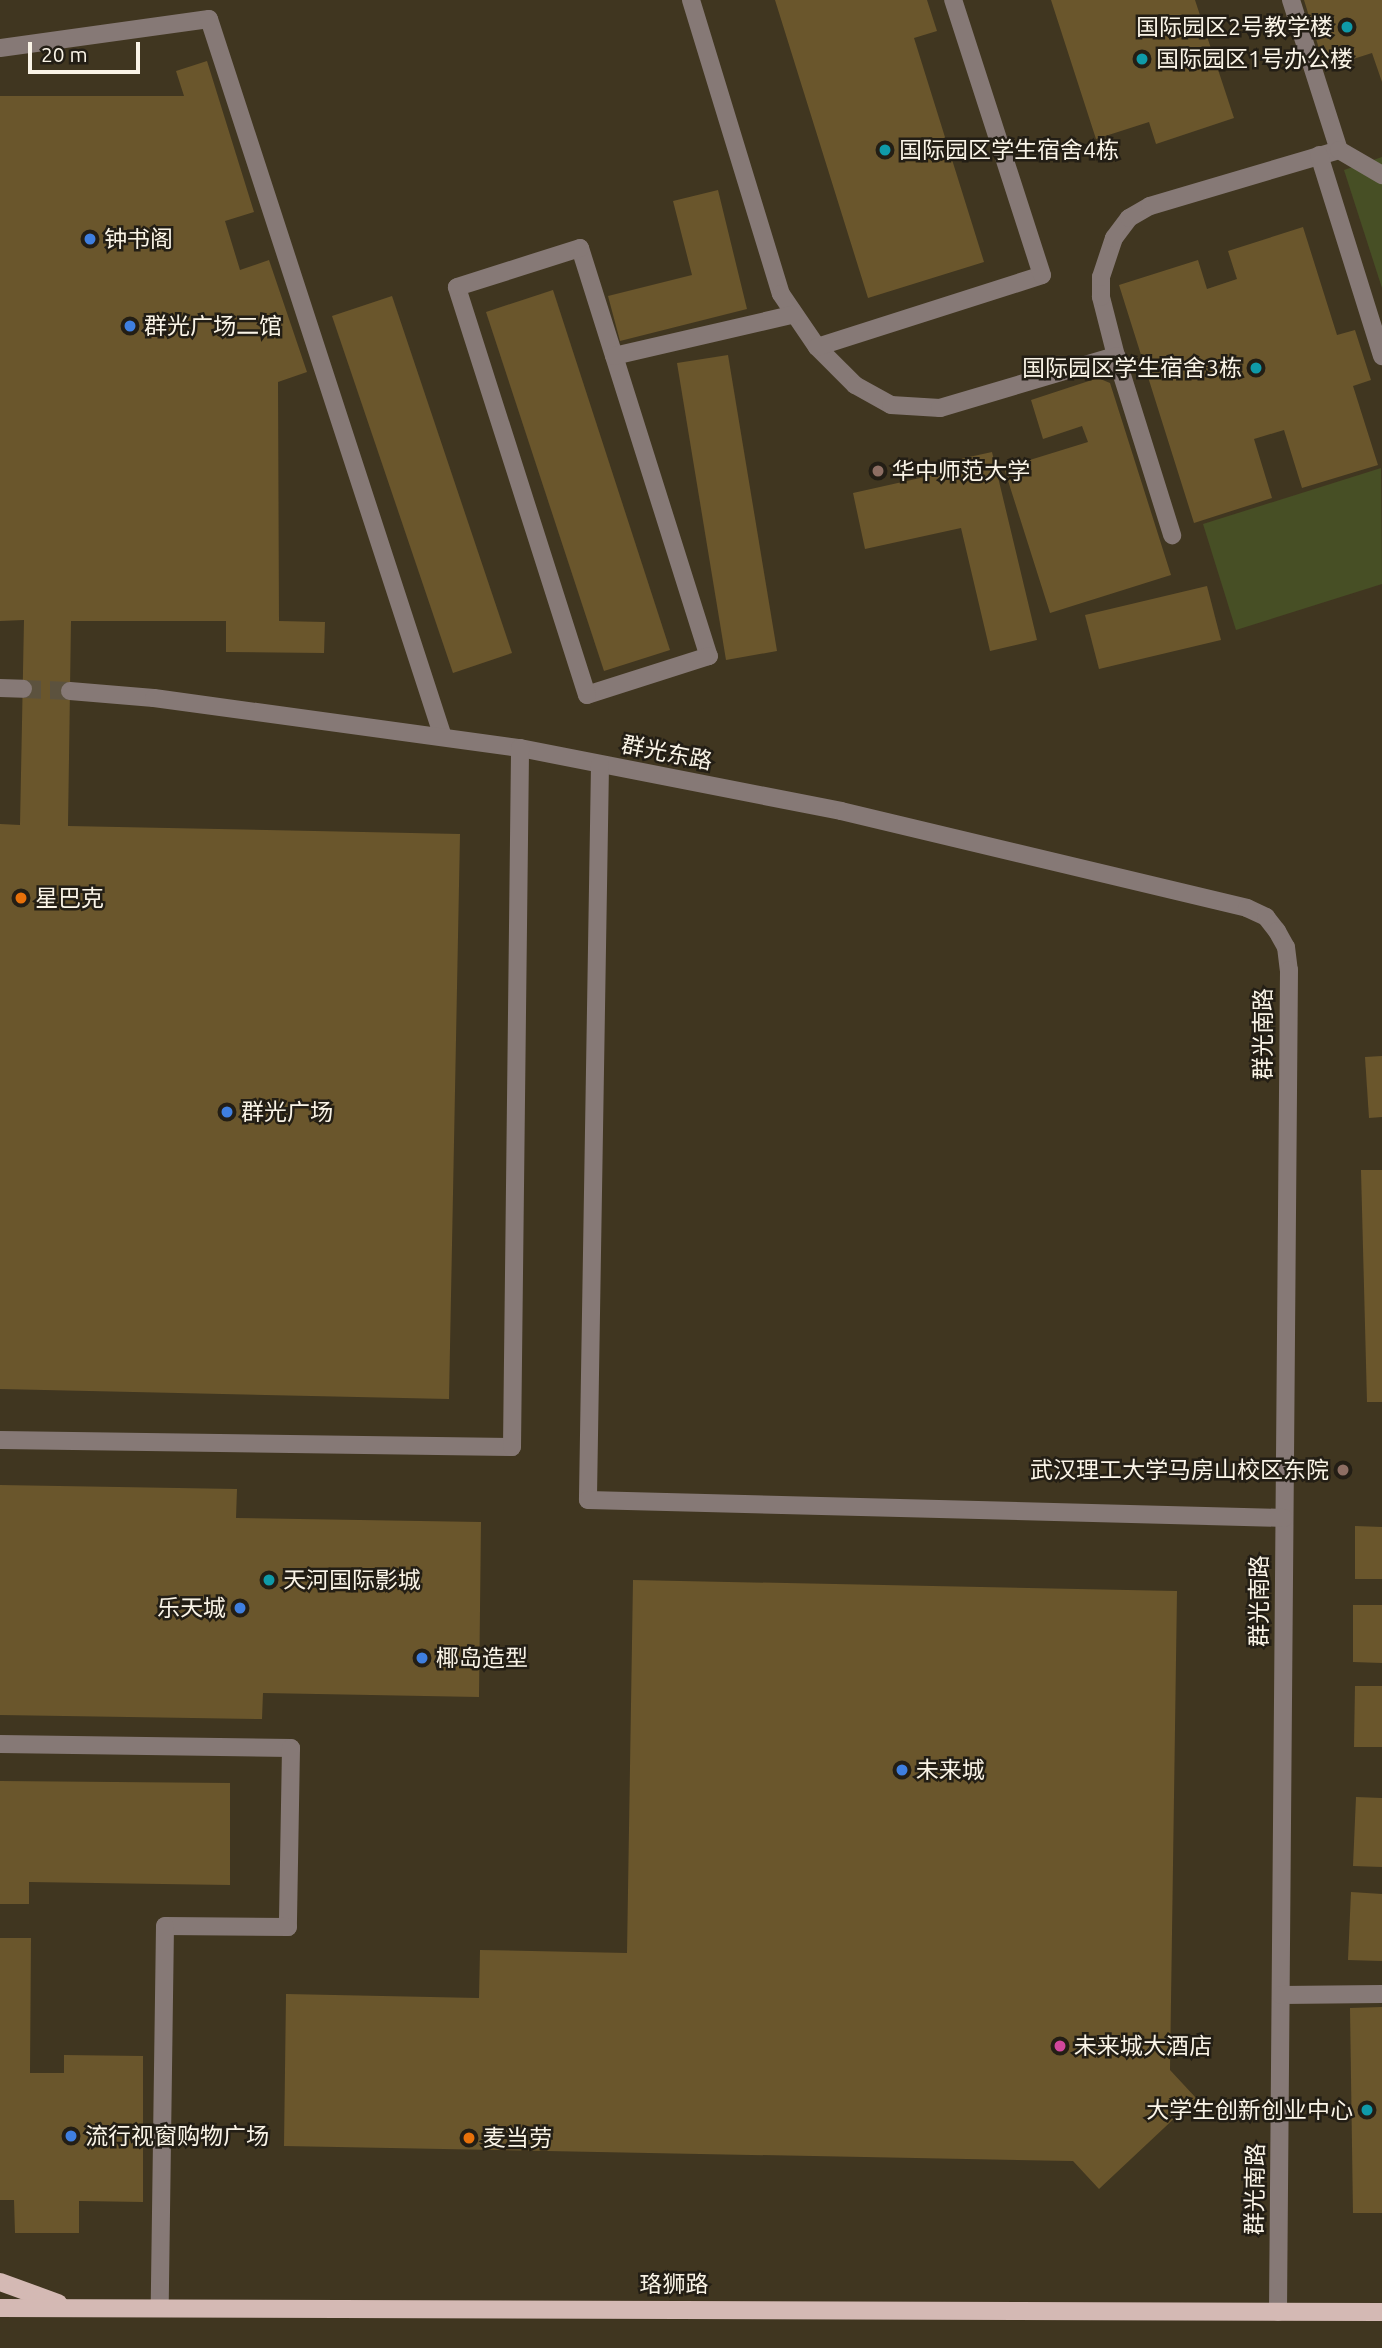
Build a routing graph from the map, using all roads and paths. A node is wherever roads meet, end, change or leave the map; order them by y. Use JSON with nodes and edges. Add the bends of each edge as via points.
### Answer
{"nodes":[{"id":1,"x":691,"y":0,"type":"edge"},
{"id":2,"x":953,"y":0,"type":"edge"},
{"id":3,"x":1291,"y":0,"type":"edge"},
{"id":4,"x":0,"y":48,"type":"edge"},
{"id":5,"x":1339,"y":149,"type":"junction"},
{"id":6,"x":1319,"y":155,"type":"junction"},
{"id":7,"x":1382,"y":175,"type":"edge"},
{"id":8,"x":792,"y":315,"type":"junction"},
{"id":9,"x":817,"y":347,"type":"junction"},
{"id":10,"x":614,"y":356,"type":"junction"},
{"id":11,"x":1116,"y":356,"type":"junction"},
{"id":12,"x":1382,"y":356,"type":"edge"},
{"id":13,"x":1172,"y":535,"type":"dead end"},
{"id":14,"x":0,"y":688,"type":"edge"},
{"id":15,"x":23,"y":689,"type":"tunnel mouth"},
{"id":16,"x":70,"y":691,"type":"tunnel mouth"},
{"id":17,"x":443,"y":737,"type":"junction"},
{"id":18,"x":520,"y":748,"type":"junction"},
{"id":19,"x":600,"y":765,"type":"junction"},
{"id":20,"x":1247,"y":908,"type":"joint"},
{"id":21,"x":0,"y":1440,"type":"edge"},
{"id":22,"x":1284,"y":1518,"type":"junction"},
{"id":23,"x":0,"y":1744,"type":"edge"},
{"id":24,"x":1382,"y":1994,"type":"edge"},
{"id":25,"x":1281,"y":1995,"type":"junction"},
{"id":26,"x":0,"y":2282,"type":"edge"},
{"id":27,"x":160,"y":2307,"type":"junction"},
{"id":28,"x":0,"y":2308,"type":"edge"},
{"id":29,"x":71,"y":2308,"type":"junction"},
{"id":30,"x":1278,"y":2312,"type":"junction"},
{"id":31,"x":1382,"y":2312,"type":"edge"}],
"edges":[{"from":1,"to":8,"type":"street","via":[[774,275]]},
{"from":2,"to":9,"type":"street","via":[[1042,275]]},
{"from":3,"to":5,"type":"street"},
{"from":4,"to":17,"type":"street","via":[[209,19]]},
{"from":5,"to":6,"type":"street"},
{"from":5,"to":7,"type":"street"},
{"from":6,"to":11,"type":"street","via":[[1150,206],[1129,218],[1114,238],[1101,277],[1101,297]]},
{"from":6,"to":12,"type":"street"},
{"from":8,"to":9,"type":"street"},
{"from":8,"to":10,"type":"street"},
{"from":9,"to":11,"type":"street","via":[[855,385],[906,408],[940,408]]},
{"from":10,"to":10,"type":"street","via":[[580,248],[457,287],[587,695],[709,656]]},
{"from":11,"to":13,"type":"street"},
{"from":14,"to":15,"type":"street"},
{"from":16,"to":17,"type":"street","name":"群光东路"},
{"from":17,"to":18,"type":"street","name":"群光东路"},
{"from":18,"to":19,"type":"street","name":"群光东路"},
{"from":18,"to":21,"type":"street","via":[[512,1447]]},
{"from":19,"to":20,"type":"street","name":"群光东路","via":[[841,811]]},
{"from":19,"to":22,"type":"street","via":[[588,1500]]},
{"from":20,"to":22,"type":"street","name":"群光南路","via":[[1266,917],[1277,931],[1286,947],[1289,970]]},
{"from":22,"to":25,"type":"street","name":"群光南路"},
{"from":23,"to":27,"type":"street","via":[[291,1748],[288,1927],[165,1926]]},
{"from":24,"to":25,"type":"street"},
{"from":25,"to":30,"type":"street","name":"群光南路"},
{"from":26,"to":29,"type":"main road"},
{"from":27,"to":29,"type":"main road","name":"珞狮路"},
{"from":27,"to":30,"type":"main road","name":"珞狮路"},
{"from":28,"to":29,"type":"main road","name":"珞狮路"},
{"from":30,"to":31,"type":"main road","name":"珞狮路"}]}
